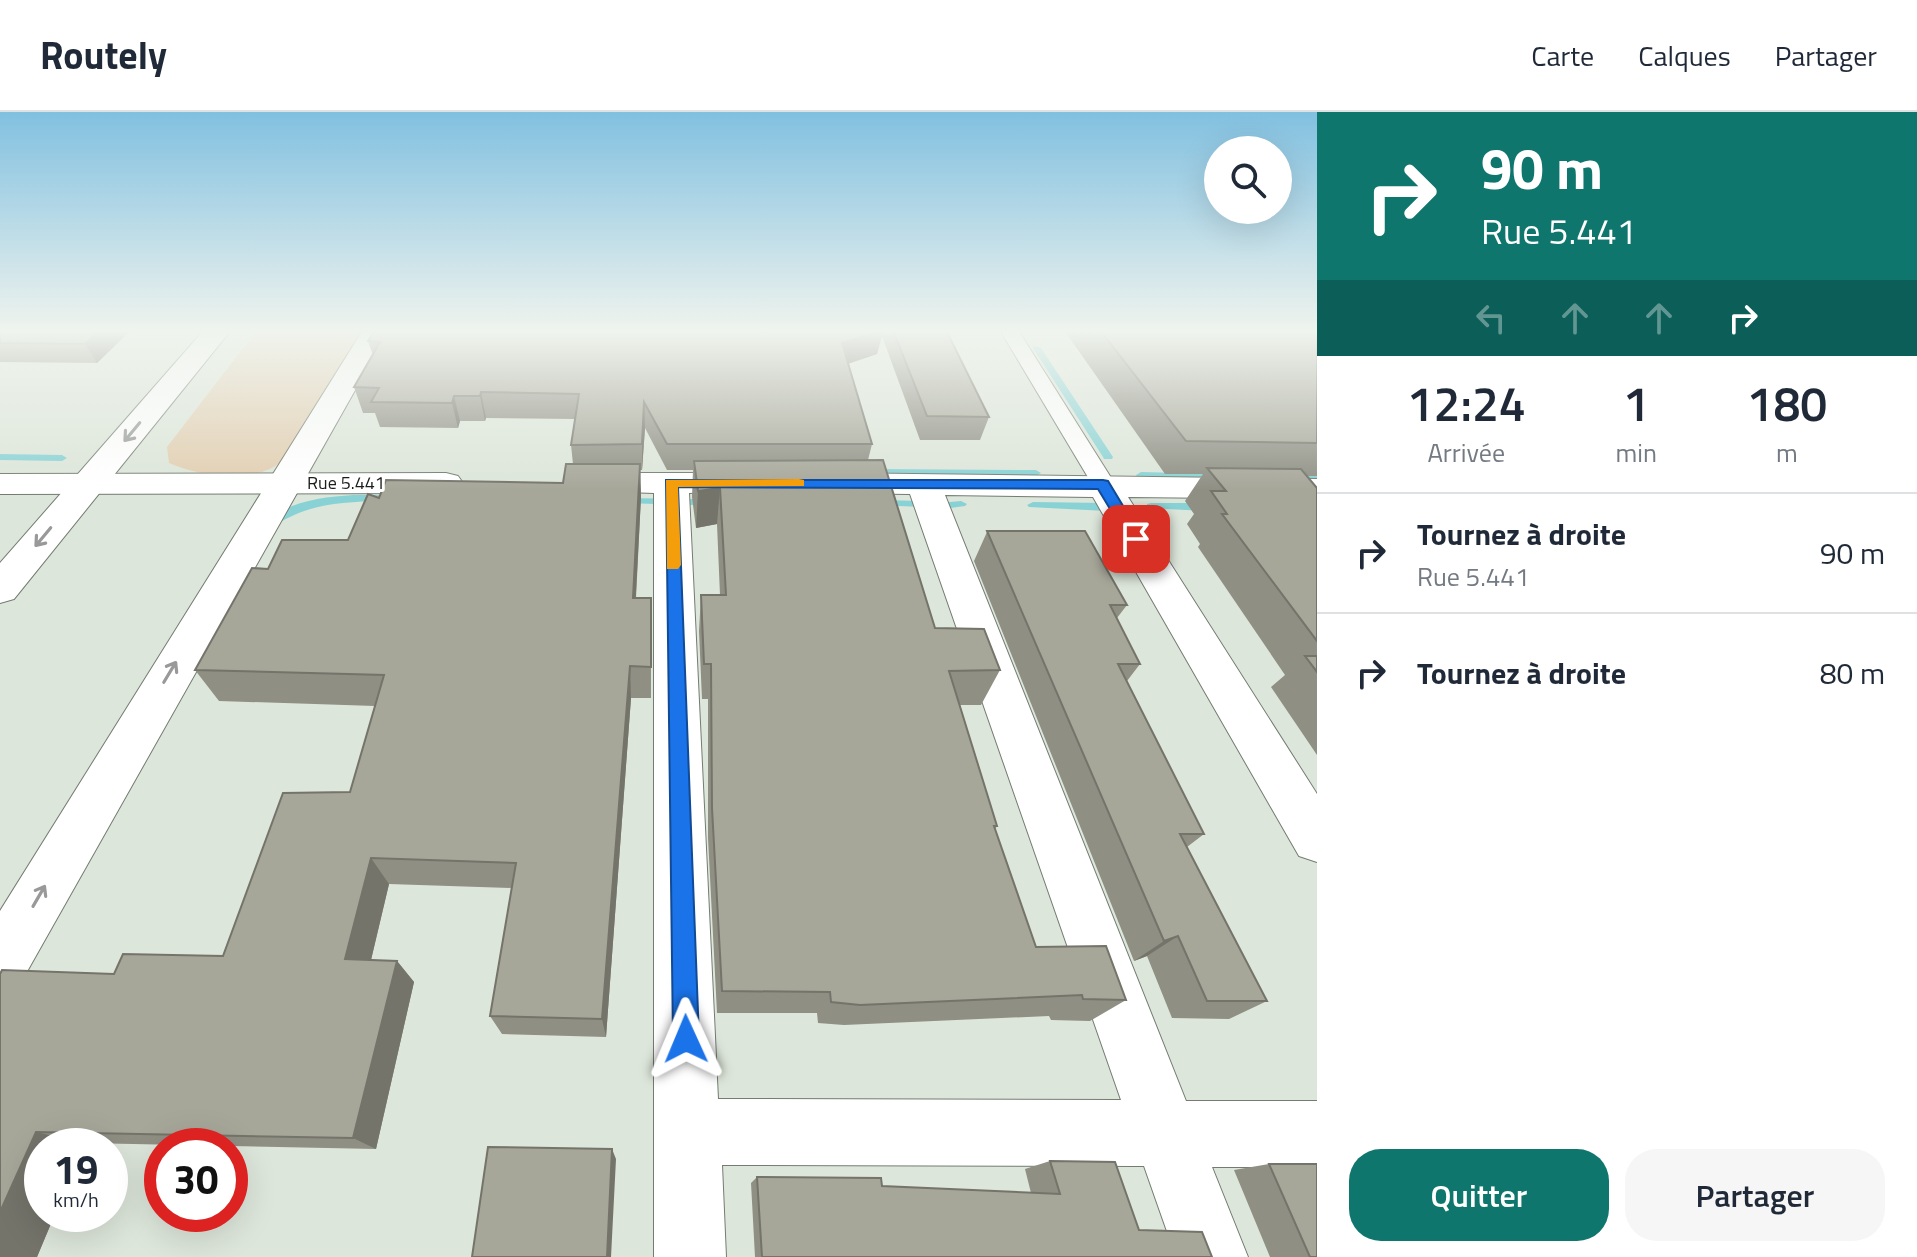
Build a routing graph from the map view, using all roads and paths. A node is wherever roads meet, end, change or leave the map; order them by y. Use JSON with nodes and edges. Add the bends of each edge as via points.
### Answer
{"nodes":[{"id":1,"x":173,"y":383,"type":"edge"},
{"id":2,"x":344,"y":383,"type":"edge"},
{"id":3,"x":1042,"y":383,"type":"edge"},
{"id":4,"x":283,"y":483,"type":"junction"},
{"id":5,"x":485,"y":483,"type":"edge"},
{"id":6,"x":547,"y":483,"type":"edge"},
{"id":7,"x":671,"y":483,"type":"junction"},
{"id":8,"x":923,"y":483,"type":"junction"},
{"id":9,"x":0,"y":484,"type":"edge"},
{"id":10,"x":1103,"y":484,"type":"junction"},
{"id":11,"x":86,"y":486,"type":"junction"},
{"id":12,"x":1301,"y":488,"type":"edge"},
{"id":13,"x":1317,"y":526,"type":"edge"},
{"id":14,"x":0,"y":589,"type":"edge"},
{"id":15,"x":1317,"y":839,"type":"edge"},
{"id":16,"x":0,"y":964,"type":"edge"},
{"id":17,"x":1166,"y":1130,"type":"junction"},
{"id":18,"x":689,"y":1132,"type":"junction"},
{"id":19,"x":1317,"y":1134,"type":"edge"},
{"id":20,"x":690,"y":1257,"type":"edge"},
{"id":21,"x":1212,"y":1257,"type":"edge"}],
"edges":[{"from":1,"to":11,"type":"street","one_way":true},
{"from":2,"to":4,"type":"street"},
{"from":3,"to":10,"type":"lane"},
{"from":4,"to":5,"type":"street","name":"Rue 5.441"},
{"from":4,"to":11,"type":"street","name":"Rue 5.441"},
{"from":16,"to":4,"type":"street","one_way":true},
{"from":6,"to":7,"type":"street"},
{"from":7,"to":8,"type":"street"},
{"from":7,"to":18,"type":"street"},
{"from":8,"to":10,"type":"street"},
{"from":8,"to":17,"type":"street"},
{"from":9,"to":11,"type":"street","name":"Rue 5.441"},
{"from":10,"to":12,"type":"street"},
{"from":10,"to":15,"type":"street"},
{"from":11,"to":14,"type":"street","one_way":true},
{"from":12,"to":13,"type":"street"},
{"from":17,"to":18,"type":"street"},
{"from":17,"to":19,"type":"street"},
{"from":17,"to":21,"type":"street"},
{"from":18,"to":20,"type":"street"}]}
